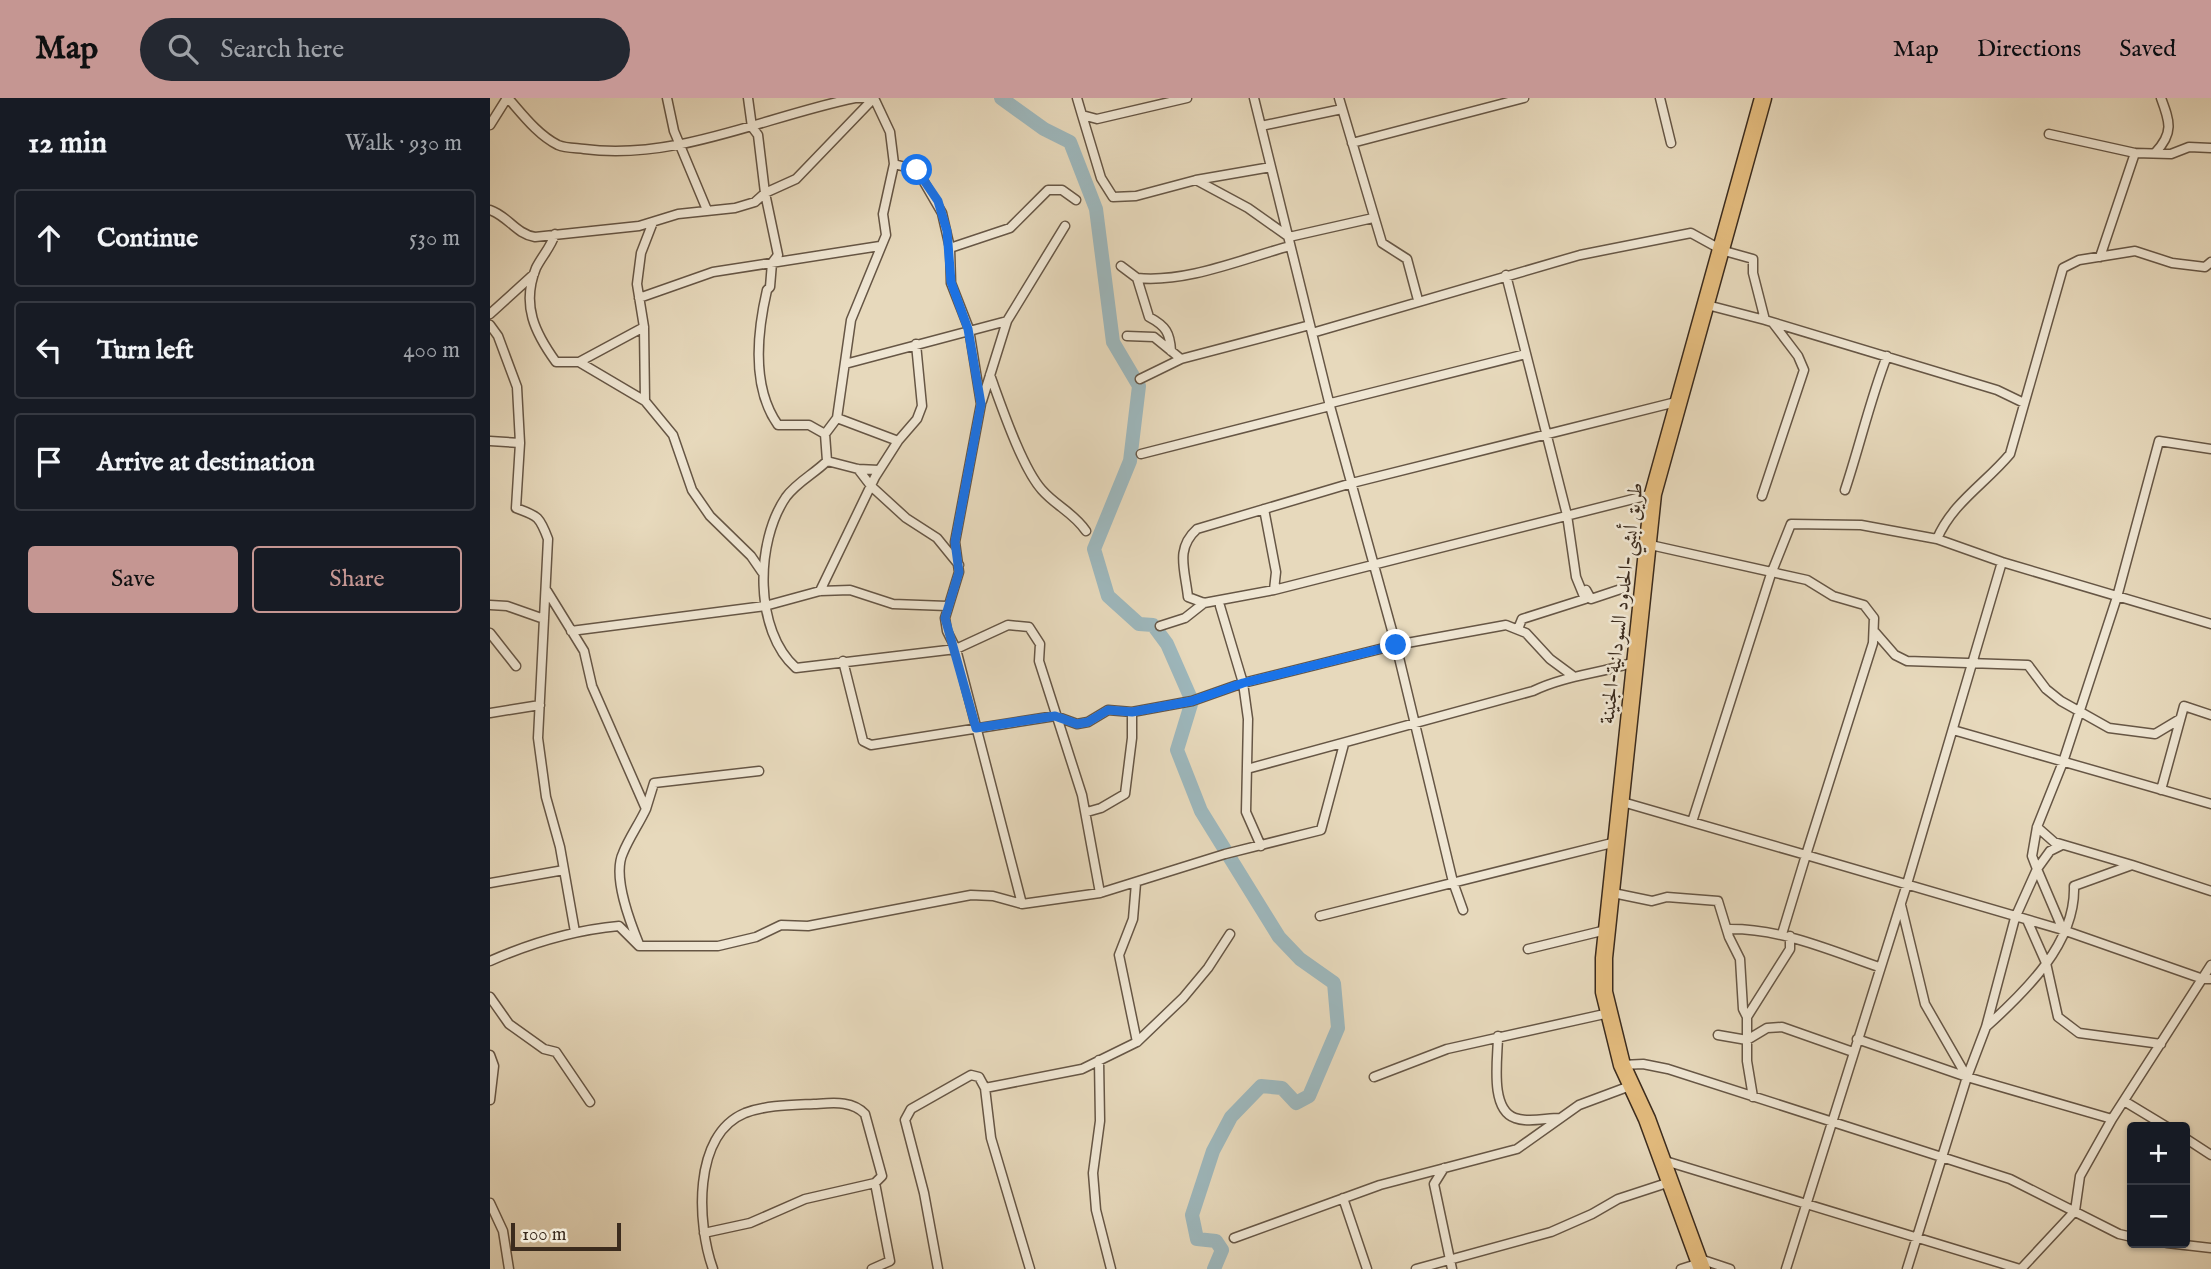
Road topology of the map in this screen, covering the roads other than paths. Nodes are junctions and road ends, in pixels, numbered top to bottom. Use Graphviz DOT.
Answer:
graph roads {
  1 [pos="507,98"];
  2 [pos="667,98"];
  3 [pos="747,98"];
  4 [pos="857,98"];
  5 [pos="874,98"];
  6 [pos="1077,98"];
  7 [pos="1187,98"];
  8 [pos="1254,98"];
  9 [pos="1339,98"];
  10 [pos="1524,98"];
  11 [pos="1660,98"];
  12 [pos="1763,98"];
  13 [pos="1772,98"];
  14 [pos="2161,98"];
  15 [pos="1342,108"];
  16 [pos="1082,115"];
  17 [pos="490,125"];
  18 [pos="1261,125"];
  19 [pos="752,127"];
  20 [pos="2049,134"];
  21 [pos="679,143"];
  22 [pos="1352,143"];
  23 [pos="1671,143"];
  24 [pos="2211,148"];
  25 [pos="2135,153"];
  26 [pos="2155,153"];
  27 [pos="894,164"];
  28 [pos="1271,167"];
  29 [pos="1196,180"];
  30 [pos="765,193"];
  31 [pos="1076,200"];
  32 [pos="490,210"];
  33 [pos="707,210"];
  34 [pos="1373,218"];
  35 [pos="653,222"];
  36 [pos="1065,226"];
  37 [pos="555,234"];
  38 [pos="1289,241"];
  39 [pos="880,246"];
  40 [pos="950,248"];
  41 [pos="1724,251"];
  42 [pos="2100,257"];
  43 [pos="772,263"];
  44 [pos="1121,266"];
  45 [pos="2209,266"];
  46 [pos="534,274"];
  47 [pos="1506,275"];
  48 [pos="1137,278"];
  49 [pos="639,298"];
  50 [pos="1418,300"];
  51 [pos="1711,306"];
  52 [pos="490,314"];
  53 [pos="1007,321"];
  54 [pos="1769,322"];
  55 [pos="490,325"];
  56 [pos="643,327"];
  57 [pos="968,329"];
  58 [pos="1311,329"];
  59 [pos="1127,336"];
  60 [pos="916,344"];
  61 [pos="1171,351"];
  62 [pos="1526,354"];
  63 [pos="1887,356"];
  64 [pos="1181,359"];
  65 [pos="579,362"];
  66 [pos="845,364"];
  67 [pos="990,375"];
  68 [pos="1140,379"];
  69 [pos="645,401"];
  70 [pos="1676,402"];
  71 [pos="2024,403"];
  72 [pos="981,404"];
  73 [pos="1330,405"];
  74 [pos="837,418"];
  75 [pos="825,434"];
  76 [pos="1546,434"];
  77 [pos="490,441"];
  78 [pos="898,441"];
  79 [pos="520,443"];
  80 [pos="2211,449"];
  81 [pos="1141,454"];
  82 [pos="827,461"];
  83 [pos="1664,461"];
  84 [pos="858,469"];
  85 [pos="880,470"];
  86 [pos="1352,483"];
  87 [pos="871,486"];
  88 [pos="1845,490"];
  89 [pos="1653,494"];
  90 [pos="1762,496"];
  91 [pos="1264,509"];
  92 [pos="1566,516"];
  93 [pos="1086,531"];
  94 [pos="1937,539"];
  95 [pos="1649,544"];
  96 [pos="1572,550"];
  97 [pos="2002,562"];
  98 [pos="1374,563"];
  99 [pos="959,566"];
  100 [pos="762,572"];
  101 [pos="1771,574"];
  102 [pos="1621,589"];
  103 [pos="1274,590"];
  104 [pos="547,591"];
  105 [pos="820,591"];
  106 [pos="2117,597"];
  107 [pos="1204,603"];
  108 [pos="490,605"];
  109 [pos="765,606"];
  110 [pos="947,606"];
  111 [pos="1220,606"];
  112 [pos="1643,606"];
  113 [pos="544,619"];
  114 [pos="2211,624"];
  115 [pos="1160,626"];
  116 [pos="1518,629"];
  117 [pos="572,631"];
  118 [pos="1875,632"];
  119 [pos="490,633"];
  120 [pos="1396,645"];
  121 [pos="956,649"];
  122 [pos="844,661"];
  123 [pos="1634,662"];
  124 [pos="1973,663"];
  125 [pos="516,666"];
  126 [pos="1573,676"];
  127 [pos="1243,683"];
  128 [pos="540,705"];
  129 [pos="2079,711"];
  130 [pos="1132,712"];
  131 [pos="490,713"];
  132 [pos="2211,715"];
  133 [pos="1055,716"];
  134 [pos="2180,719"];
  135 [pos="1414,725"];
  136 [pos="976,728"];
  137 [pos="1953,730"];
  138 [pos="1344,744"];
  139 [pos="2063,762"];
  140 [pos="1247,769"];
  141 [pos="759,771"];
  142 [pos="2161,790"];
  143 [pos="1626,803"];
  144 [pos="2211,804"];
  145 [pos="646,809"];
  146 [pos="1087,812"];
  147 [pos="1692,822"];
  148 [pos="2037,827"];
  149 [pos="1619,842"];
  150 [pos="2062,845"];
  151 [pos="1261,846"];
  152 [pos="1806,855"];
  153 [pos="2132,865"];
  154 [pos="2037,869"];
  155 [pos="564,870"];
  156 [pos="1452,882"];
  157 [pos="490,883"];
  158 [pos="1136,883"];
  159 [pos="1907,884"];
  160 [pos="2211,891"];
  161 [pos="1100,893"];
  162 [pos="1618,894"];
  163 [pos="1022,904"];
  164 [pos="1901,904"];
  165 [pos="1463,910"];
  166 [pos="1320,916"];
  167 [pos="2015,918"];
  168 [pos="2027,920"];
  169 [pos="1727,929"];
  170 [pos="1606,930"];
  171 [pos="2063,930"];
  172 [pos="575,932"];
  173 [pos="1230,934"];
  174 [pos="1786,935"];
  175 [pos="639,946"];
  176 [pos="1528,949"];
  177 [pos="490,961"];
  178 [pos="2046,963"];
  179 [pos="2211,965"];
  180 [pos="1879,967"];
  181 [pos="2207,979"];
  182 [pos="490,997"];
  183 [pos="1611,1011"];
  184 [pos="1747,1017"];
  185 [pos="1986,1027"];
  186 [pos="1718,1035"];
  187 [pos="1498,1036"];
  188 [pos="1857,1039"];
  189 [pos="1747,1040"];
  190 [pos="1137,1042"];
  191 [pos="2161,1044"];
  192 [pos="1853,1052"];
  193 [pos="490,1055"];
  194 [pos="1099,1060"];
  195 [pos="1627,1064"];
  196 [pos="1374,1077"];
  197 [pos="1967,1077"];
  198 [pos="1630,1086"];
  199 [pos="985,1088"];
  200 [pos="1753,1097"];
  201 [pos="490,1100"];
  202 [pos="2124,1101"];
  203 [pos="590,1102"];
  204 [pos="1562,1118"];
  205 [pos="1647,1119"];
  206 [pos="2112,1119"];
  207 [pos="1830,1122"];
  208 [pos="2159,1122"];
  209 [pos="2190,1141"];
  210 [pos="2211,1155"];
  211 [pos="1942,1158"];
  212 [pos="1662,1160"];
  213 [pos="1444,1168"];
  214 [pos="1670,1182"];
  215 [pos="875,1183"];
  216 [pos="1343,1198"];
  217 [pos="1806,1202"];
  218 [pos="490,1203"];
  219 [pos="2075,1211"];
  220 [pos="705,1233"];
  221 [pos="2127,1236"];
  222 [pos="1234,1238"];
  223 [pos="1916,1238"];
  224 [pos="2190,1246"];
  225 [pos="2211,1248"];
  226 [pos="1450,1259"];
  227 [pos="1700,1263"];
  228 [pos="509,1269"];
  229 [pos="713,1269"];
  230 [pos="872,1269"];
  231 [pos="938,1269"];
  232 [pos="1030,1269"];
  233 [pos="1111,1269"];
  234 [pos="1367,1269"];
  235 [pos="1416,1269"];
  236 [pos="1452,1269"];
  237 [pos="1681,1269"];
  238 [pos="1730,1269"];
  239 [pos="1786,1269"];
  240 [pos="1908,1269"];
  241 [pos="2021,1269"];
  1 -- 17 [label="street"];
  1 -- 21 [label="street"];
  2 -- 21 [label="street"];
  3 -- 19 [label="street"];
  4 -- 5 [label="street"];
  4 -- 19 [label="street"];
  5 -- 27 [label="street"];
  5 -- 30 [label="street"];
  6 -- 16 [label="street"];
  7 -- 16 [label="street"];
  8 -- 18 [label="street"];
  9 -- 15 [label="street"];
  10 -- 22 [label="street"];
  11 -- 23 [label="street"];
  12 -- 41 [label="highway, طريق أبشي-الحدود السودانية-الجنينة"];
  13 -- 41 [label="highway"];
  14 -- 26 [label="street"];
  15 -- 18 [label="street"];
  15 -- 22 [label="street"];
  16 -- 29 [label="street"];
  18 -- 28 [label="street"];
  19 -- 21 [label="street"];
  19 -- 30 [label="street"];
  20 -- 25 [label="street"];
  21 -- 33 [label="street"];
  22 -- 34 [label="street"];
  24 -- 26 [label="street"];
  25 -- 26 [label="street"];
  25 -- 42 [label="street"];
  27 -- 39 [label="street"];
  27 -- 40 [label="street"];
  28 -- 29 [label="street"];
  28 -- 38 [label="street"];
  29 -- 38 [label="street"];
  30 -- 33 [label="street"];
  30 -- 43 [label="street"];
  31 -- 40 [label="street"];
  32 -- 37 [label="street"];
  33 -- 35 [label="street"];
  34 -- 38 [label="street"];
  34 -- 50 [label="street"];
  35 -- 37 [label="street"];
  35 -- 49 [label="street"];
  36 -- 53 [label="street"];
  37 -- 46 [label="street"];
  38 -- 48 [label="street"];
  38 -- 58 [label="street"];
  39 -- 43 [label="street"];
  39 -- 66 [label="street"];
  40 -- 57 [label="street"];
  41 -- 47 [label="street"];
  41 -- 51 [label="highway"];
  41 -- 54 [label="street"];
  41 -- 70 [label="highway, طريق أبشي-الحدود السودانية-الجنينة"];
  42 -- 45 [label="street"];
  42 -- 71 [label="street"];
  43 -- 49 [label="street"];
  43 -- 75 [label="street"];
  44 -- 48 [label="street"];
  46 -- 52 [label="street"];
  46 -- 65 [label="street"];
  47 -- 50 [label="street"];
  47 -- 62 [label="street"];
  48 -- 61 [label="street"];
  49 -- 56 [label="street"];
  50 -- 58 [label="street"];
  51 -- 54 [label="street"];
  51 -- 83 [label="highway"];
  53 -- 57 [label="street"];
  53 -- 67 [label="street"];
  54 -- 63 [label="street"];
  54 -- 90 [label="street"];
  55 -- 79 [label="street"];
  56 -- 65 [label="street"];
  56 -- 69 [label="street"];
  57 -- 60 [label="street"];
  57 -- 72 [label="street"];
  58 -- 64 [label="street"];
  58 -- 73 [label="street"];
  59 -- 61 [label="street"];
  60 -- 66 [label="street"];
  60 -- 78 [label="street"];
  61 -- 64 [label="street"];
  62 -- 73 [label="street"];
  62 -- 76 [label="street"];
  63 -- 71 [label="street"];
  63 -- 88 [label="street"];
  64 -- 68 [label="street"];
  65 -- 69 [label="street"];
  66 -- 74 [label="street"];
  67 -- 72 [label="street"];
  67 -- 93 [label="street"];
  69 -- 100 [label="street"];
  70 -- 76 [label="street"];
  70 -- 83 [label="highway, طريق أبشي-الحدود السودانية-الجنينة"];
  71 -- 94 [label="street"];
  72 -- 99 [label="street"];
  73 -- 81 [label="street"];
  73 -- 86 [label="street"];
  74 -- 75 [label="street"];
  74 -- 78 [label="street"];
  75 -- 82 [label="street"];
  76 -- 86 [label="street"];
  76 -- 92 [label="street"];
  77 -- 79 [label="street"];
  78 -- 85 [label="street"];
  79 -- 104 [label="street"];
  80 -- 106 [label="street"];
  82 -- 84 [label="street"];
  82 -- 100 [label="street"];
  83 -- 89 [label="highway, طريق أبشي-الحدود السودانية-الجنينة"];
  83 -- 95 [label="highway"];
  84 -- 85 [label="street"];
  84 -- 87 [label="street"];
  85 -- 87 [label="street"];
  86 -- 91 [label="street"];
  86 -- 98 [label="street"];
  87 -- 99 [label="street"];
  87 -- 105 [label="street"];
  89 -- 92 [label="street"];
  89 -- 95 [label="highway, طريق أبشي-الحدود السودانية-الجنينة"];
  91 -- 103 [label="street"];
  91 -- 107 [label="street"];
  92 -- 96 [label="street"];
  92 -- 98 [label="street"];
  94 -- 97 [label="street"];
  94 -- 101 [label="street"];
  95 -- 101 [label="street"];
  95 -- 112 [label="highway, طريق أبشي-الحدود السودانية-الجنينة"];
  96 -- 102 [label="street"];
  96 -- 116 [label="street"];
  97 -- 106 [label="street"];
  97 -- 124 [label="street"];
  98 -- 103 [label="street"];
  98 -- 120 [label="street"];
  99 -- 110 [label="street"];
  100 -- 109 [label="street"];
  101 -- 118 [label="street"];
  101 -- 147 [label="street"];
  103 -- 107 [label="street"];
  104 -- 113 [label="street"];
  104 -- 117 [label="street"];
  105 -- 109 [label="street"];
  105 -- 110 [label="street"];
  106 -- 114 [label="street"];
  106 -- 129 [label="street"];
  107 -- 115 [label="street"];
  108 -- 113 [label="street"];
  109 -- 117 [label="street"];
  109 -- 122 [label="street"];
  110 -- 121 [label="street"];
  111 -- 127 [label="street"];
  112 -- 123 [label="highway, طريق أبشي-الحدود السودانية-الجنينة"];
  112 -- 143 [label="highway"];
  113 -- 128 [label="street"];
  116 -- 120 [label="street"];
  116 -- 126 [label="street"];
  117 -- 145 [label="street"];
  118 -- 124 [label="street"];
  118 -- 152 [label="street"];
  119 -- 125 [label="street"];
  120 -- 127 [label="street"];
  120 -- 135 [label="street"];
  121 -- 122 [label="street"];
  121 -- 133 [label="street"];
  121 -- 136 [label="street"];
  122 -- 136 [label="street"];
  123 -- 126 [label="street"];
  123 -- 149 [label="highway, طريق أبشي-الحدود السودانية-الجنينة"];
  124 -- 129 [label="street"];
  124 -- 137 [label="street"];
  126 -- 135 [label="street"];
  127 -- 130 [label="street"];
  127 -- 140 [label="street"];
  128 -- 131 [label="street"];
  128 -- 155 [label="street"];
  129 -- 134 [label="street"];
  129 -- 139 [label="street"];
  130 -- 133 [label="street"];
  130 -- 146 [label="street"];
  132 -- 134 [label="street"];
  133 -- 136 [label="street"];
  133 -- 146 [label="street"];
  134 -- 142 [label="street"];
  135 -- 138 [label="street"];
  135 -- 156 [label="street"];
  136 -- 163 [label="street"];
  137 -- 139 [label="street"];
  137 -- 159 [label="street"];
  138 -- 140 [label="street"];
  138 -- 151 [label="street"];
  139 -- 142 [label="street"];
  139 -- 148 [label="street"];
  140 -- 151 [label="street"];
  141 -- 145 [label="street"];
  142 -- 144 [label="street"];
  143 -- 147 [label="street"];
  143 -- 149 [label="highway"];
  145 -- 175 [label="street"];
  146 -- 161 [label="street"];
  147 -- 152 [label="street"];
  148 -- 150 [label="street"];
  148 -- 154 [label="street"];
  149 -- 156 [label="street"];
  149 -- 162 [label="highway"];
  149 -- 170 [label="highway, طريق أبشي-الحدود السودانية-الجنينة"];
  150 -- 153 [label="street"];
  150 -- 154 [label="street"];
  151 -- 158 [label="street"];
  152 -- 159 [label="street"];
  152 -- 174 [label="street"];
  153 -- 160 [label="street"];
  153 -- 171 [label="street"];
  154 -- 167 [label="street"];
  154 -- 171 [label="street"];
  155 -- 157 [label="street"];
  155 -- 172 [label="street"];
  156 -- 165 [label="street"];
  156 -- 166 [label="street"];
  158 -- 161 [label="street"];
  158 -- 190 [label="street"];
  159 -- 164 [label="street"];
  159 -- 167 [label="street"];
  161 -- 163 [label="street"];
  162 -- 169 [label="street"];
  162 -- 183 [label="highway"];
  163 -- 175 [label="street"];
  164 -- 180 [label="street"];
  164 -- 197 [label="street"];
  167 -- 168 [label="street"];
  167 -- 185 [label="street"];
  168 -- 171 [label="street"];
  168 -- 178 [label="street"];
  169 -- 174 [label="street"];
  169 -- 184 [label="street"];
  170 -- 176 [label="street"];
  170 -- 183 [label="highway, طريق أبشي-الحدود السودانية-الجنينة"];
  171 -- 178 [label="street"];
  171 -- 181 [label="street"];
  172 -- 175 [label="street"];
  172 -- 177 [label="street"];
  173 -- 190 [label="street"];
  174 -- 180 [label="street"];
  174 -- 184 [label="street"];
  178 -- 185 [label="street"];
  178 -- 191 [label="street"];
  179 -- 181 [label="street"];
  180 -- 188 [label="street"];
  181 -- 191 [label="street"];
  182 -- 203 [label="street"];
  183 -- 187 [label="street"];
  183 -- 195 [label="highway, طريق أبشي-الحدود السودانية-الجنينة"];
  184 -- 189 [label="street"];
  185 -- 197 [label="street"];
  186 -- 189 [label="street"];
  187 -- 196 [label="street"];
  187 -- 204 [label="street"];
  188 -- 192 [label="street"];
  188 -- 197 [label="street"];
  189 -- 192 [label="street"];
  189 -- 200 [label="street"];
  190 -- 194 [label="street"];
  191 -- 202 [label="street"];
  192 -- 207 [label="street"];
  193 -- 201 [label="street"];
  194 -- 199 [label="street"];
  194 -- 233 [label="street"];
  195 -- 198 [label="highway, طريق أبشي-الحدود السودانية-الجنينة"];
  195 -- 200 [label="street"];
  195 -- 205 [label="highway"];
  197 -- 206 [label="street"];
  197 -- 211 [label="street"];
  198 -- 204 [label="street"];
  198 -- 205 [label="highway, طريق أبشي-الحدود السودانية-الجنينة"];
  199 -- 231 [label="street"];
  199 -- 232 [label="street"];
  200 -- 207 [label="street"];
  202 -- 206 [label="street"];
  202 -- 208 [label="street"];
  204 -- 213 [label="street"];
  205 -- 212 [label="highway"];
  206 -- 219 [label="street"];
  207 -- 211 [label="street"];
  207 -- 217 [label="street"];
  209 -- 210 [label="street"];
  211 -- 219 [label="street"];
  211 -- 223 [label="street"];
  212 -- 214 [label="highway"];
  212 -- 217 [label="street"];
  213 -- 216 [label="street"];
  213 -- 226 [label="street"];
  214 -- 226 [label="street"];
  214 -- 227 [label="highway"];
  215 -- 220 [label="street"];
  215 -- 220 [label="street"];
  215 -- 230 [label="street"];
  216 -- 222 [label="street"];
  216 -- 234 [label="street"];
  217 -- 223 [label="street"];
  217 -- 239 [label="street"];
  218 -- 228 [label="street"];
  219 -- 221 [label="street"];
  219 -- 241 [label="street"];
  220 -- 229 [label="street"];
  223 -- 240 [label="street"];
  223 -- 241 [label="street"];
  224 -- 225 [label="street"];
  226 -- 235 [label="street"];
  226 -- 236 [label="street"];
  227 -- 237 [label="street"];
  227 -- 238 [label="street"];
}
